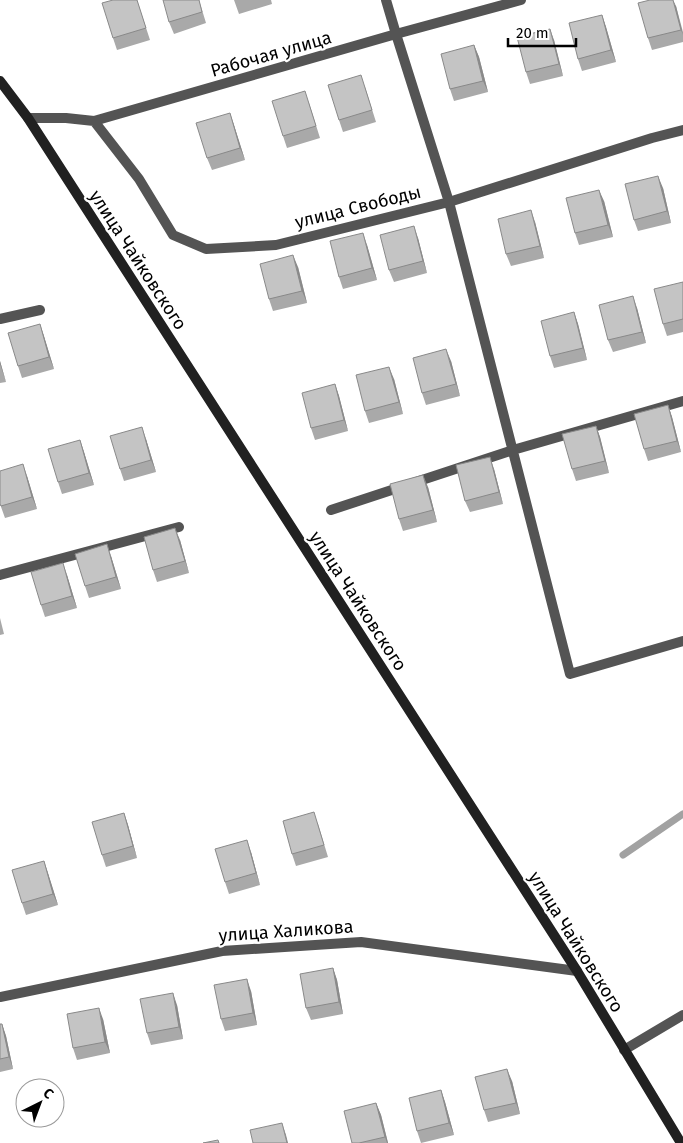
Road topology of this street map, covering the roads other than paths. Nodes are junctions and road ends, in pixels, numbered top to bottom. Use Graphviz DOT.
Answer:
graph roads {
  1 [pos="386,0"];
  2 [pos="521,0"];
  3 [pos="396,34"];
  4 [pos="0,81"];
  5 [pos="28,118"];
  6 [pos="94,121"];
  7 [pos="683,130"];
  8 [pos="449,202"];
  9 [pos="40,310"];
  10 [pos="0,319"];
  11 [pos="683,401"];
  12 [pos="513,450"];
  13 [pos="331,510"];
  14 [pos="179,527"];
  15 [pos="0,575"];
  16 [pos="683,641"];
  17 [pos="577,971"];
  18 [pos="0,997"];
  19 [pos="683,1014"];
  20 [pos="624,1050"];
  21 [pos="681,1143"];
  1 -- 3 [label="street"];
  2 -- 3 [label="street, Рабочая улица"];
  3 -- 6 [label="street, Рабочая улица"];
  3 -- 8 [label="street"];
  4 -- 5 [label="main road, улица Чайковского"];
  5 -- 6 [label="street, Рабочая улица"];
  5 -- 17 [label="main road, улица Чайковского"];
  6 -- 8 [label="street, улица Свободы"];
  7 -- 8 [label="street, улица Свободы"];
  8 -- 12 [label="street"];
  9 -- 10 [label="street"];
  11 -- 12 [label="street"];
  12 -- 13 [label="street"];
  12 -- 16 [label="street"];
  14 -- 15 [label="street"];
  17 -- 18 [label="street, улица Халикова"];
  17 -- 20 [label="main road, улица Чайковского"];
  19 -- 20 [label="street"];
  20 -- 21 [label="main road, улица Чайковского"];
}
